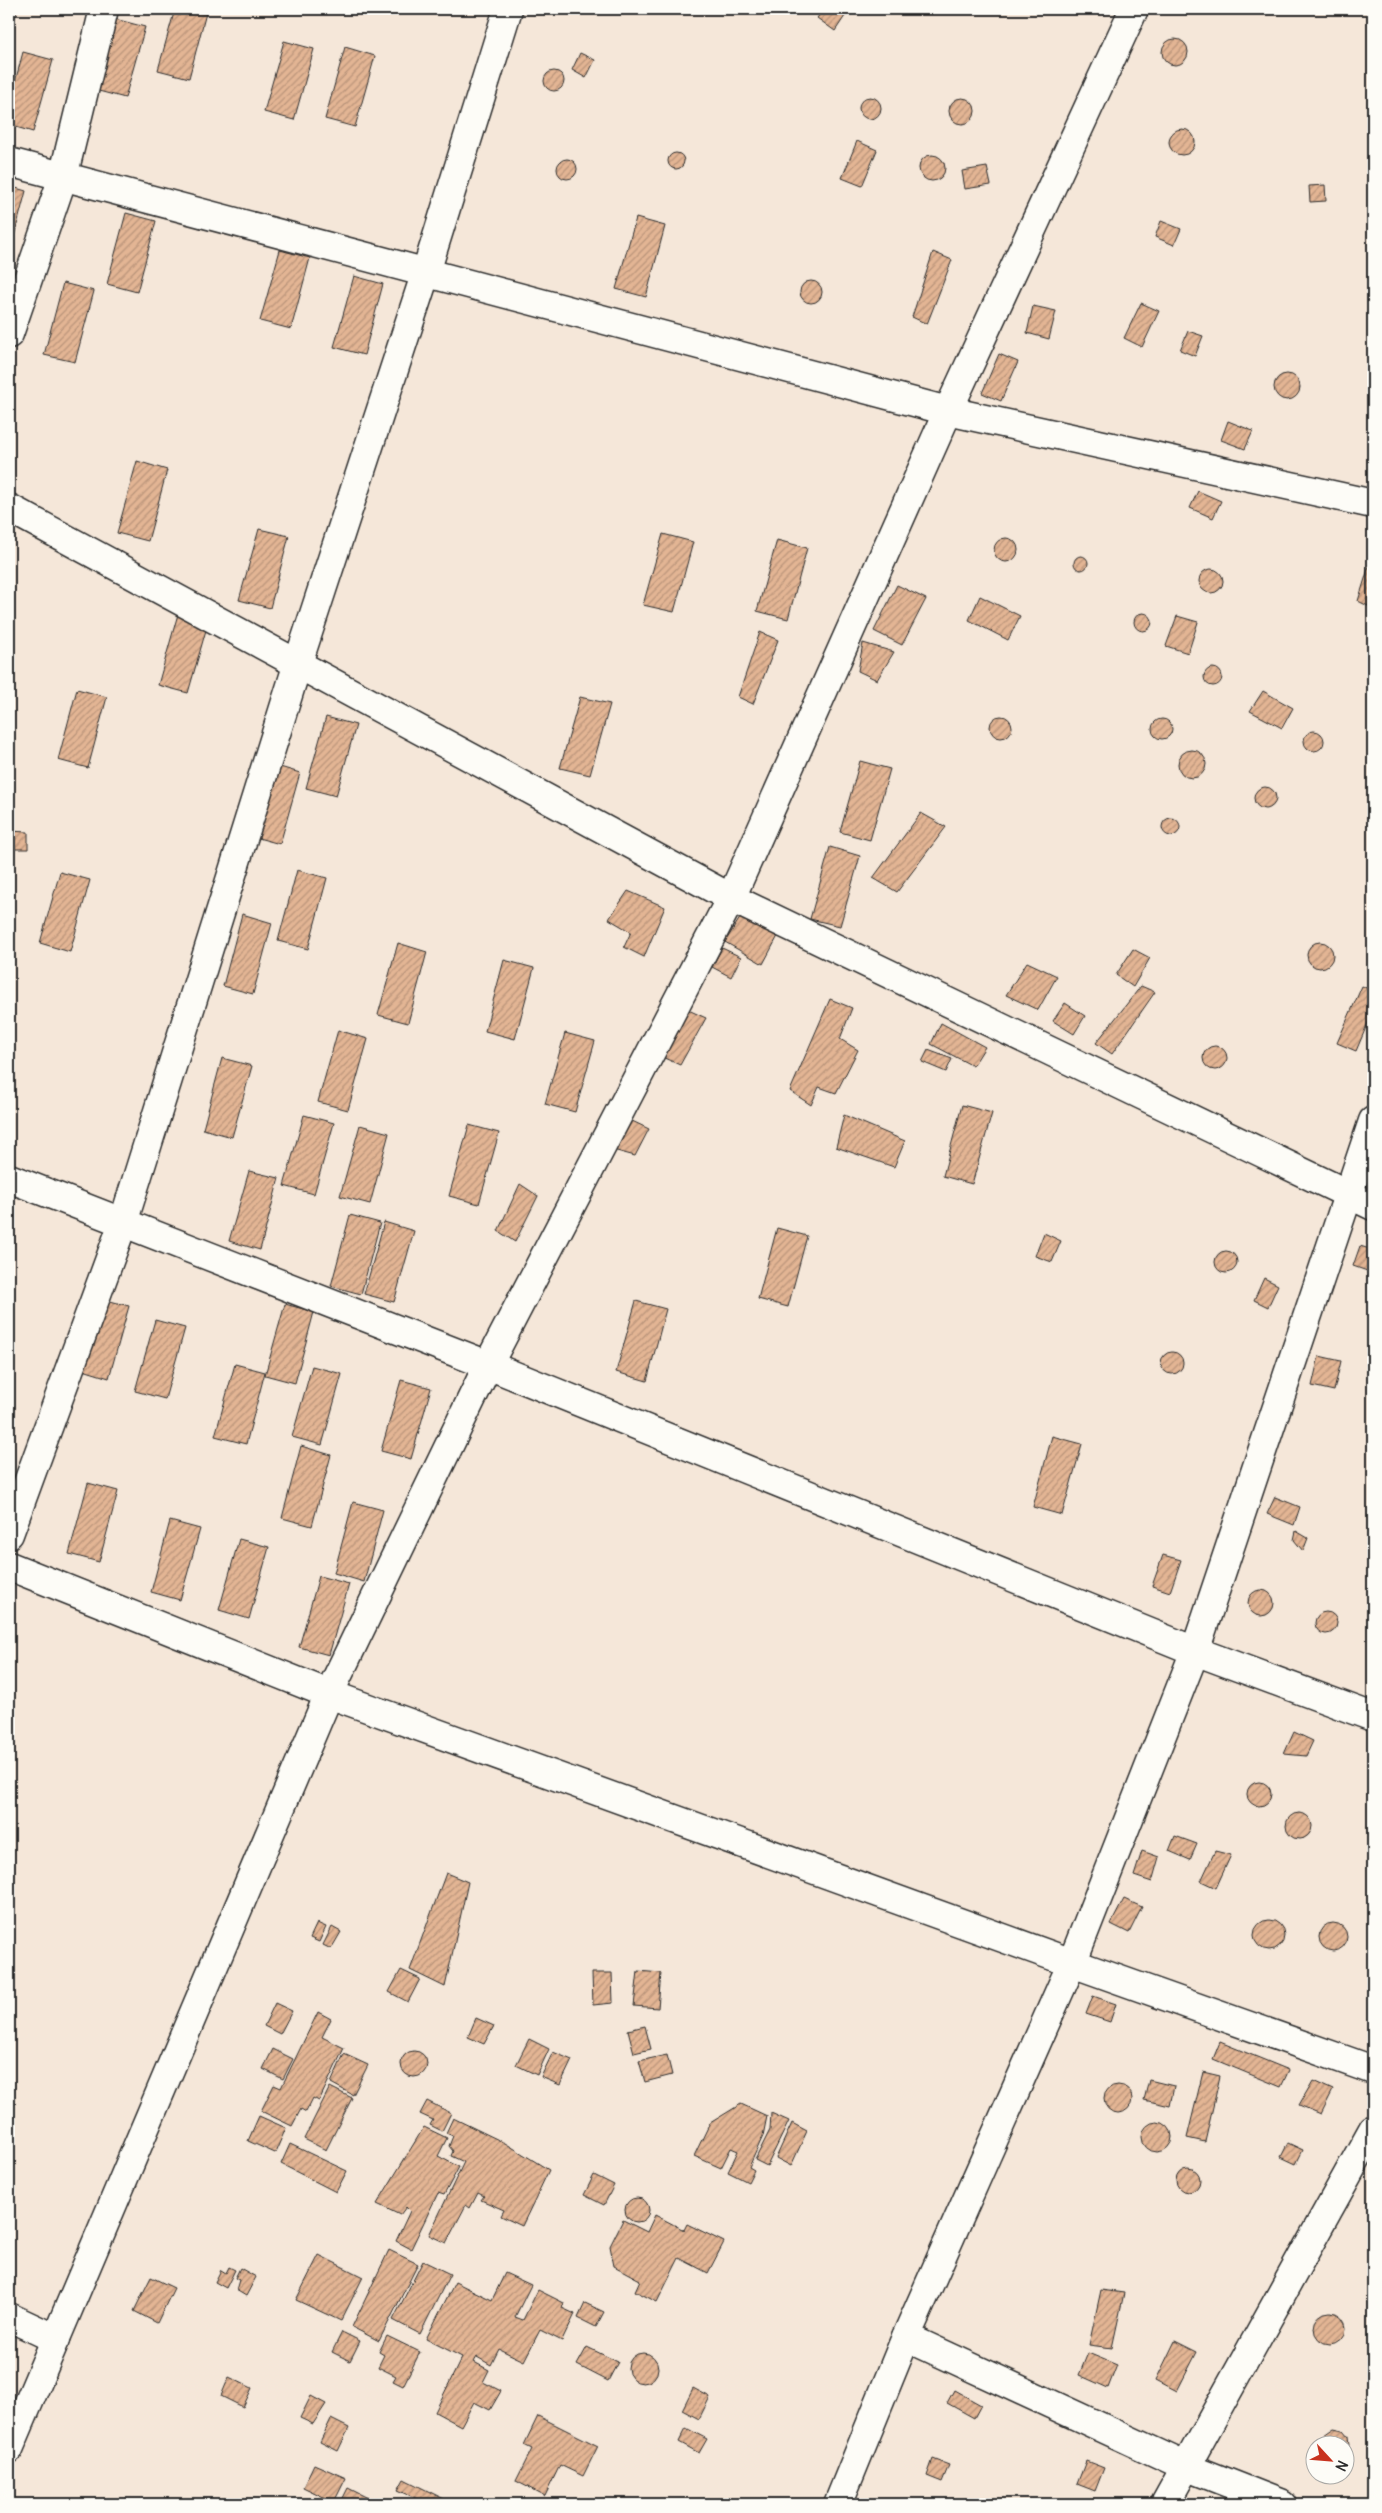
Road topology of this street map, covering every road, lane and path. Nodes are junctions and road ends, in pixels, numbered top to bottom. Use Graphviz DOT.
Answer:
graph roads {
  1 [pos="104,9"];
  2 [pos="508,9"];
  3 [pos="1134,9"];
  4 [pos="9,162"];
  5 [pos="62,177"];
  6 [pos="426,272"];
  7 [pos="9,334"];
  8 [pos="948,411"];
  9 [pos="1373,504"];
  10 [pos="9,508"];
  11 [pos="298,663"];
  12 [pos="731,898"];
  13 [pos="1373,1121"];
  14 [pos="9,1178"];
  15 [pos="1348,1196"];
  16 [pos="1373,1206"];
  17 [pos="123,1223"];
  18 [pos="488,1365"];
  19 [pos="9,1534"];
  20 [pos="9,1566"];
  21 [pos="1195,1651"];
  22 [pos="329,1694"];
  23 [pos="1373,1717"];
  24 [pos="1072,1963"];
  25 [pos="1373,2070"];
  26 [pos="1373,2129"];
  27 [pos="9,2317"];
  28 [pos="906,2337"];
  29 [pos="56,2339"];
  30 [pos="9,2449"];
  31 [pos="1185,2466"];
  32 [pos="838,2504"];
  33 [pos="1165,2504"];
  34 [pos="1282,2504"];
  1 -- 5 [label="street"];
  2 -- 6 [label="street"];
  3 -- 8 [label="street"];
  4 -- 5 [label="street"];
  5 -- 6 [label="street"];
  5 -- 7 [label="street"];
  6 -- 8 [label="street"];
  6 -- 11 [label="street"];
  8 -- 9 [label="street"];
  8 -- 12 [label="street"];
  10 -- 11 [label="street"];
  11 -- 12 [label="street"];
  11 -- 17 [label="street"];
  12 -- 15 [label="street"];
  12 -- 18 [label="street"];
  13 -- 15 [label="street"];
  14 -- 17 [label="street"];
  15 -- 16 [label="street"];
  15 -- 21 [label="street"];
  17 -- 18 [label="street"];
  17 -- 19 [label="street"];
  18 -- 21 [label="street"];
  18 -- 22 [label="street"];
  20 -- 22 [label="street"];
  21 -- 23 [label="street"];
  21 -- 24 [label="street"];
  22 -- 24 [label="street"];
  22 -- 29 [label="street"];
  24 -- 25 [label="street"];
  24 -- 28 [label="street"];
  26 -- 31 [label="street"];
  27 -- 29 [label="street"];
  28 -- 31 [label="street"];
  28 -- 32 [label="street"];
  29 -- 30 [label="street"];
  31 -- 33 [label="street"];
  31 -- 34 [label="street"];
}
